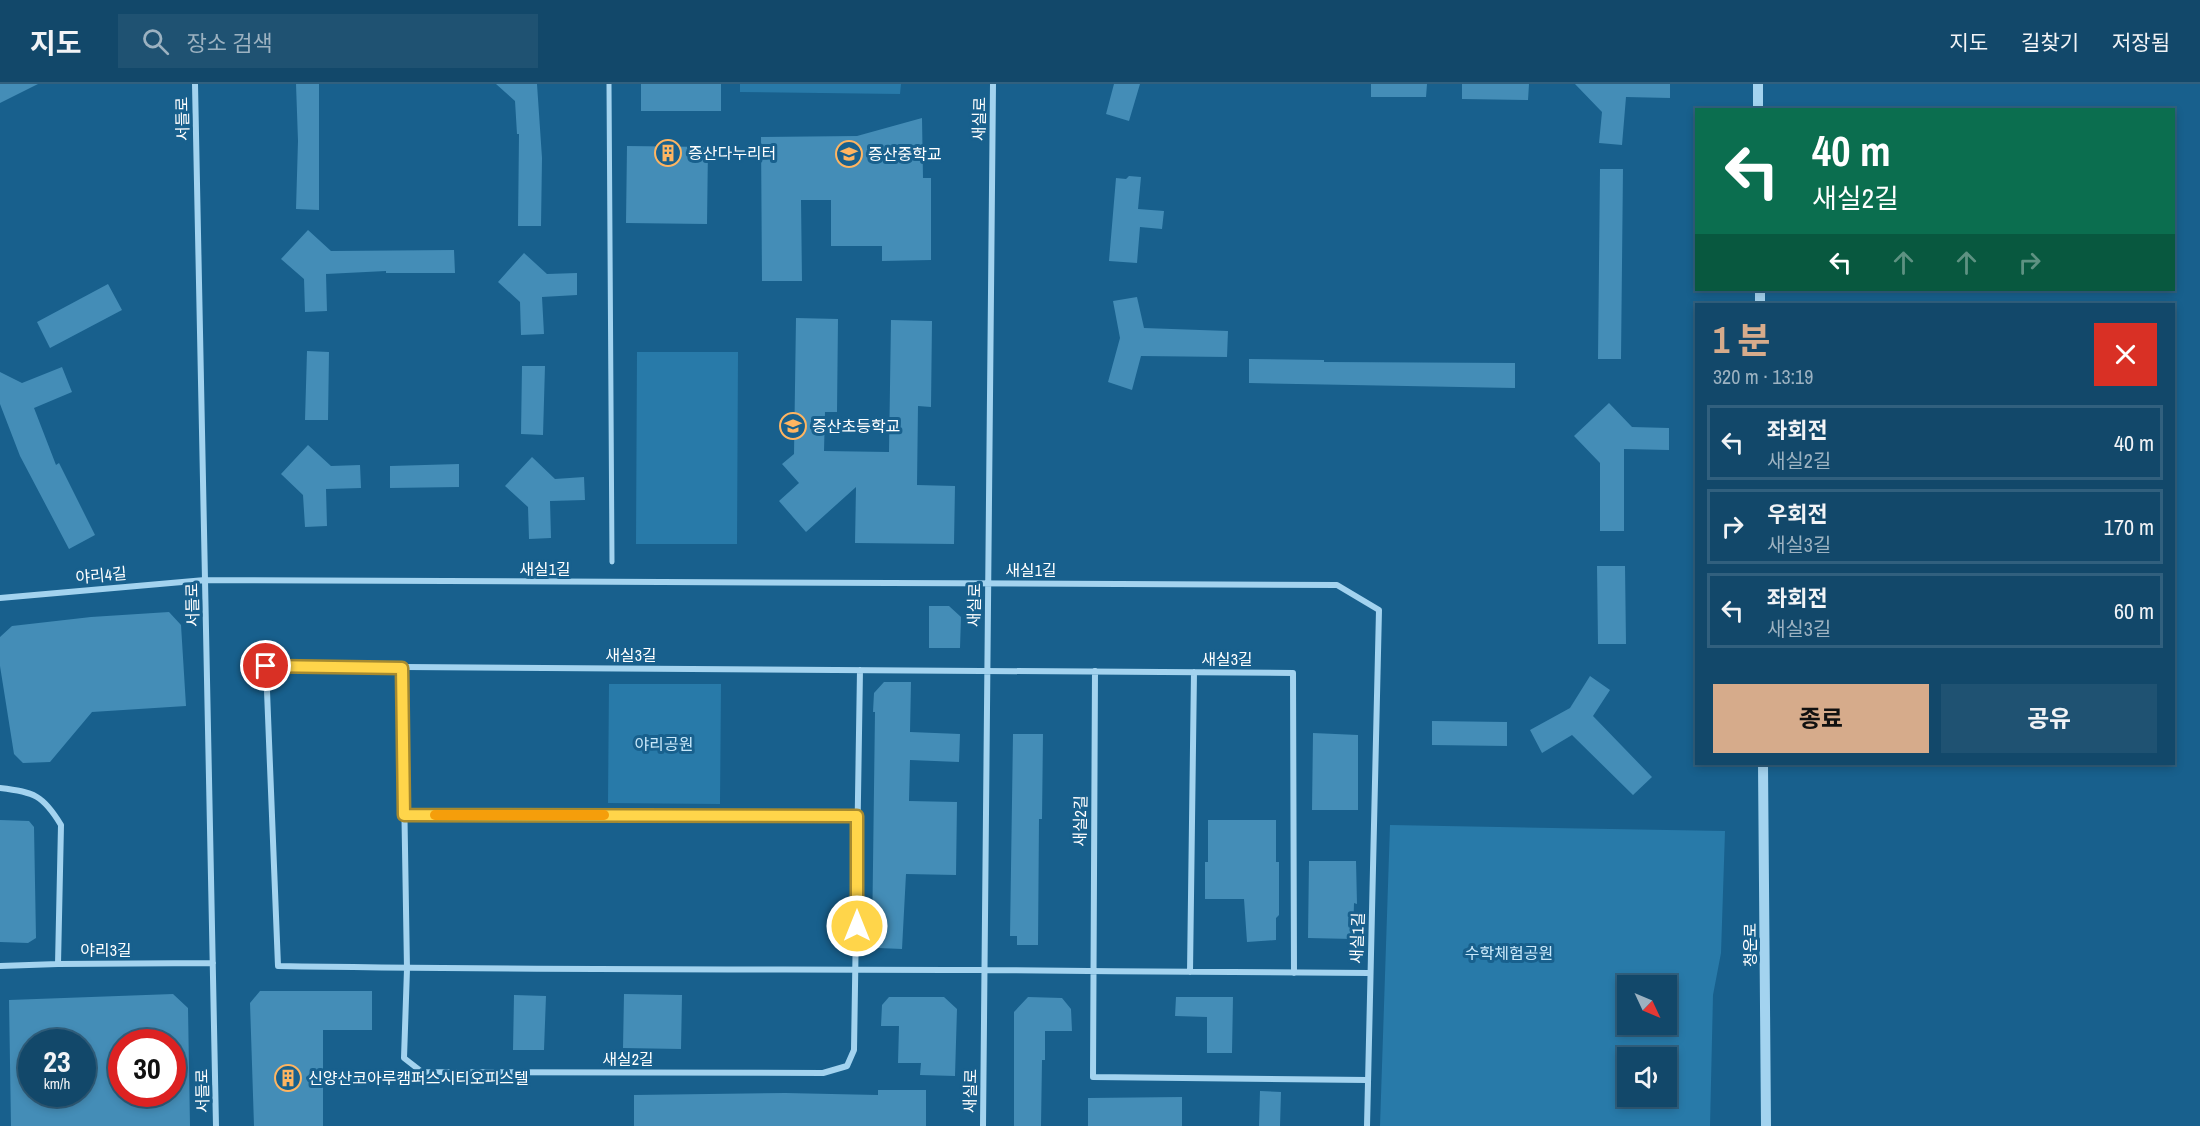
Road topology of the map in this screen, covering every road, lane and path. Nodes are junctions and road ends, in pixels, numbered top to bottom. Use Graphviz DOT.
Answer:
graph roads {
  1 [pos="195,84"];
  2 [pos="609,84"];
  3 [pos="993,84"];
  4 [pos="1758,84"];
  5 [pos="1758,108"];
  6 [pos="612,562"];
  7 [pos="205,580"];
  8 [pos="988,584"];
  9 [pos="0,597"];
  10 [pos="402,668"];
  11 [pos="860,670"];
  12 [pos="987,670"];
  13 [pos="1095,671"];
  14 [pos="1194,672"];
  15 [pos="1763,765"];
  16 [pos="0,788"];
  17 [pos="404,815"];
  18 [pos="857,816"];
  19 [pos="213,963"];
  20 [pos="58,964"];
  21 [pos="0,966"];
  22 [pos="407,969"];
  23 [pos="857,970"];
  24 [pos="985,970"];
  25 [pos="1092,972"];
  26 [pos="1190,972"];
  27 [pos="1294,973"];
  28 [pos="1369,973"];
  29 [pos="1367,1080"];
  30 [pos="216,1126"];
  31 [pos="983,1126"];
  32 [pos="1367,1126"];
  33 [pos="1766,1126"];
  1 -- 7 [label="street, 서들로"];
  2 -- 6 [label="street"];
  3 -- 8 [label="street, 새실로"];
  4 -- 5 [label="street"];
  7 -- 8 [label="street, 새실1길"];
  7 -- 9 [label="street, 야리4길"];
  7 -- 19 [label="street, 서들로"];
  8 -- 12 [label="street, 새실로"];
  8 -- 28 [label="street, 새실1길"];
  10 -- 11 [label="street, 새실3길"];
  10 -- 17 [label="street"];
  10 -- 22 [label="street, 새실3길"];
  11 -- 12 [label="street, 새실3길"];
  11 -- 18 [label="street"];
  12 -- 13 [label="street, 새실3길"];
  12 -- 24 [label="street, 새실로"];
  13 -- 14 [label="street, 새실3길"];
  13 -- 25 [label="street, 새실2길"];
  14 -- 26 [label="street"];
  14 -- 27 [label="street, 새실3길"];
  15 -- 33 [label="street, 청운로"];
  16 -- 20 [label="street"];
  17 -- 18 [label="street"];
  17 -- 22 [label="street"];
  18 -- 23 [label="street, 새실2길"];
  19 -- 20 [label="street, 야리3길"];
  19 -- 30 [label="street, 서들로"];
  20 -- 21 [label="street, 야리3길"];
  22 -- 23 [label="street"];
  22 -- 23 [label="street, 새실2길"];
  23 -- 24 [label="street"];
  24 -- 25 [label="street"];
  24 -- 31 [label="street, 새실로"];
  25 -- 26 [label="street"];
  25 -- 29 [label="street"];
  26 -- 27 [label="street"];
  27 -- 28 [label="street"];
  28 -- 29 [label="street, 새실1길"];
  29 -- 32 [label="street, 새실1길"];
}
